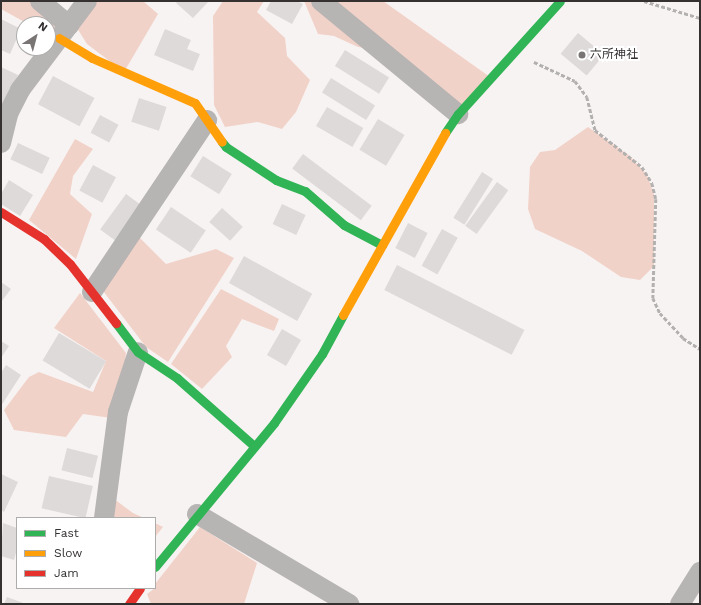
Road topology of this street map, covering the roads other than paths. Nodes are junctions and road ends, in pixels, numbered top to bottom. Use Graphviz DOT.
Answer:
graph roads {
  1 [pos="40,1"];
  2 [pos="87,1"];
  3 [pos="321,1"];
  4 [pos="560,1"];
  5 [pos="64,32"];
  6 [pos="458,114"];
  7 [pos="207,120"];
  8 [pos="1,143"];
  9 [pos="1,212"];
  10 [pos="382,245"];
  11 [pos="92,292"];
  12 [pos="138,352"];
  13 [pos="254,446"];
  14 [pos="197,514"];
  15 [pos="104,517"];
  16 [pos="156,566"];
  17 [pos="700,572"];
  18 [pos="349,604"];
  19 [pos="680,604"];
  1 -- 5 [label="street"];
  2 -- 5 [label="street"];
  3 -- 6 [label="street"];
  4 -- 6 [label="street"];
  5 -- 7 [label="street"];
  5 -- 8 [label="street"];
  6 -- 10 [label="street"];
  7 -- 10 [label="street"];
  7 -- 11 [label="street"];
  9 -- 11 [label="street"];
  10 -- 13 [label="street"];
  11 -- 12 [label="street"];
  12 -- 13 [label="street"];
  12 -- 15 [label="street"];
  13 -- 14 [label="street"];
  14 -- 16 [label="street"];
  14 -- 18 [label="street"];
  17 -- 19 [label="street"];
}
